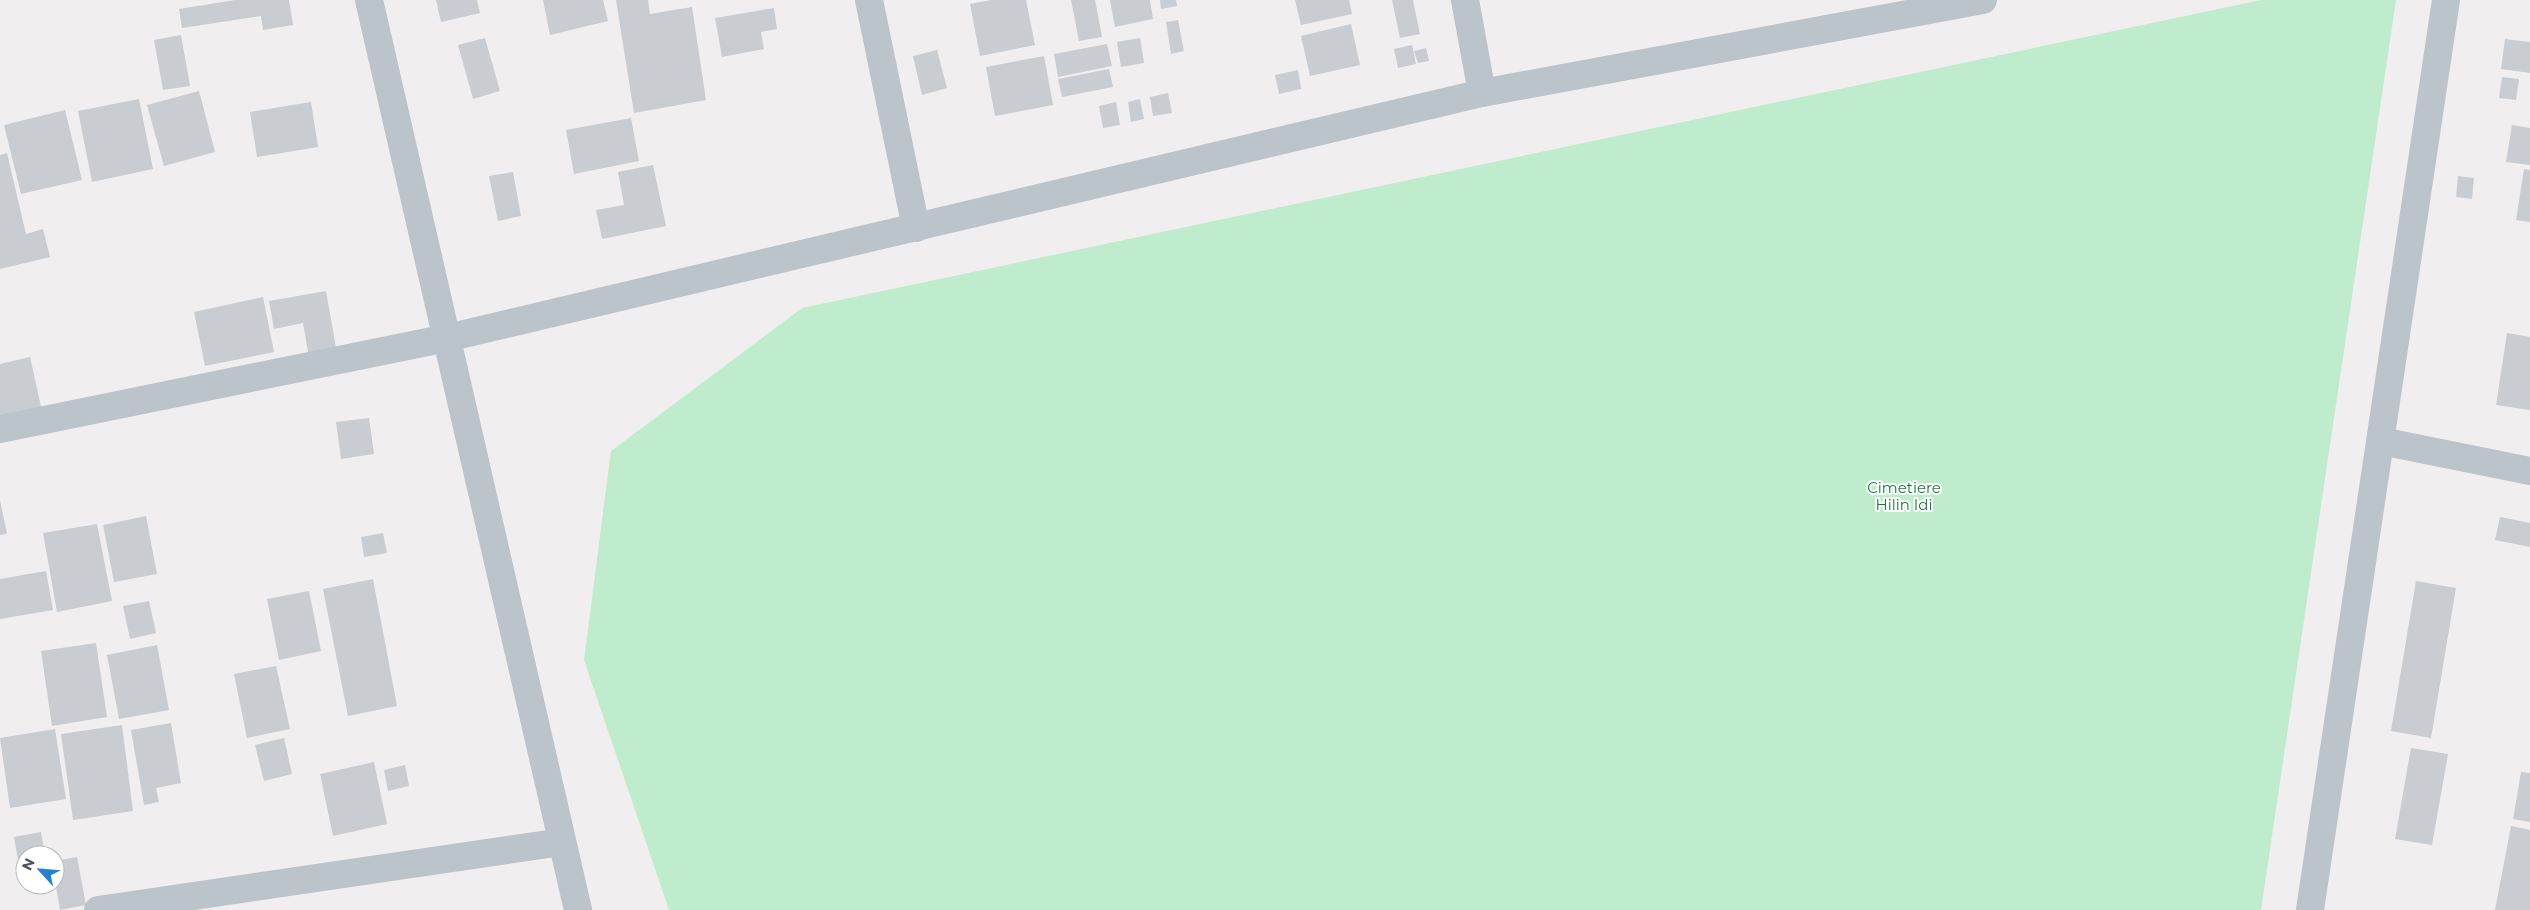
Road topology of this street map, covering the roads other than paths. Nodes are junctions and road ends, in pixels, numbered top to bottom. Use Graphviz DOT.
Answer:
graph roads {
  1 [pos="369,0"];
  2 [pos="869,0"];
  3 [pos="1465,0"];
  4 [pos="1983,0"];
  5 [pos="2446,0"];
  6 [pos="1482,93"];
  7 [pos="916,228"];
  8 [pos="447,338"];
  9 [pos="0,429"];
  10 [pos="2381,441"];
  11 [pos="2530,471"];
  12 [pos="562,842"];
  13 [pos="98,910"];
  14 [pos="578,910"];
  15 [pos="2310,910"];
  1 -- 8 [label="street"];
  2 -- 7 [label="street"];
  3 -- 6 [label="street"];
  4 -- 6 [label="street"];
  5 -- 10 [label="street"];
  6 -- 7 [label="street"];
  7 -- 8 [label="street"];
  8 -- 9 [label="street"];
  8 -- 12 [label="street"];
  10 -- 11 [label="street"];
  10 -- 15 [label="street"];
  12 -- 13 [label="street"];
  12 -- 14 [label="street"];
}
